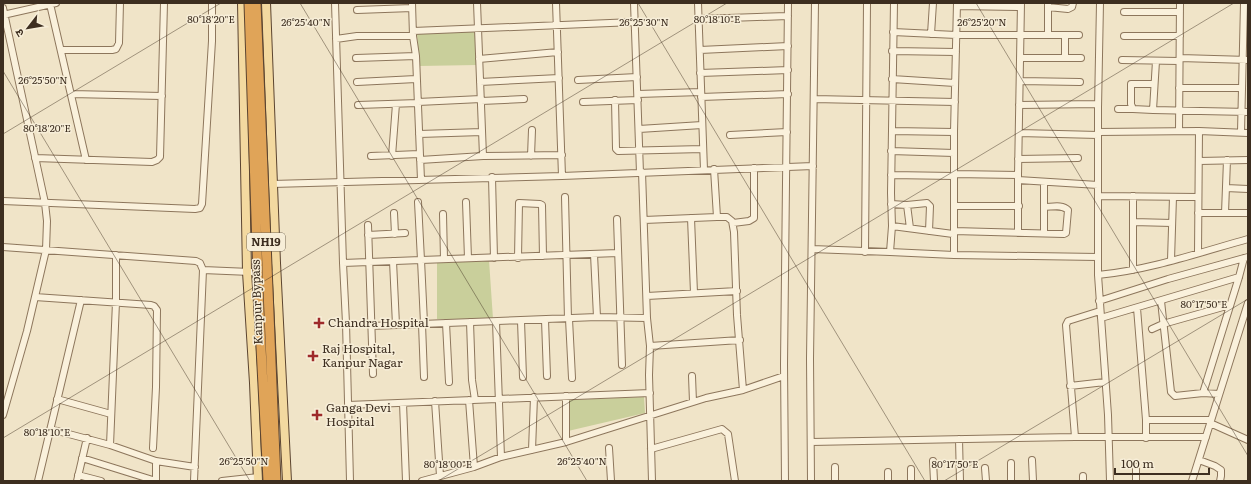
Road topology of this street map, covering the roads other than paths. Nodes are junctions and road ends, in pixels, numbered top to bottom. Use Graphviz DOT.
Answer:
graph roads {
  1 [pos="120,3"];
  2 [pos="164,3"];
  3 [pos="212,3"];
  4 [pos="242,3"];
  5 [pos="249,3"];
  6 [pos="256,3"];
  7 [pos="266,3"];
  8 [pos="335,3"];
  9 [pos="477,3"];
  10 [pos="556,3"];
  11 [pos="634,3"];
  12 [pos="698,3"];
  13 [pos="788,3"];
  14 [pos="815,3"];
  15 [pos="867,3"];
  16 [pos="894,3"];
  17 [pos="933,3"];
  18 [pos="1073,3"];
  19 [pos="1100,3"];
  20 [pos="1180,3"];
  21 [pos="1244,3"];
  22 [pos="53,4"];
  23 [pos="957,4"];
  24 [pos="1021,5"];
  25 [pos="1048,5"];
  26 [pos="412,6"];
  27 [pos="357,10"];
  28 [pos="1124,12"];
  29 [pos="1180,12"];
  30 [pos="3,13"];
  31 [pos="1246,13"];
  32 [pos="788,16"];
  33 [pos="699,20"];
  34 [pos="634,22"];
  35 [pos="557,25"];
  36 [pos="478,28"];
  37 [pos="893,32"];
  38 [pos="413,34"];
  39 [pos="931,34"];
  40 [pos="956,35"];
  41 [pos="1021,35"];
  42 [pos="1048,35"];
  43 [pos="1066,35"];
  44 [pos="1078,35"];
  45 [pos="1124,36"];
  46 [pos="1180,36"];
  47 [pos="336,38"];
  48 [pos="1245,38"];
  49 [pos="788,46"];
  50 [pos="60,50"];
  51 [pos="700,50"];
  52 [pos="892,51"];
  53 [pos="558,52"];
  54 [pos="956,52"];
  55 [pos="416,56"];
  56 [pos="356,58"];
  57 [pos="1020,58"];
  58 [pos="1065,58"];
  59 [pos="1081,58"];
  60 [pos="479,59"];
  61 [pos="1122,60"];
  62 [pos="1180,60"];
  63 [pos="1245,60"];
  64 [pos="1156,61"];
  65 [pos="788,70"];
  66 [pos="700,73"];
  67 [pos="637,77"];
  68 [pos="559,78"];
  69 [pos="416,79"];
  70 [pos="892,79"];
  71 [pos="578,80"];
  72 [pos="1020,81"];
  73 [pos="357,82"];
  74 [pos="480,82"];
  75 [pos="1080,82"];
  76 [pos="955,83"];
  77 [pos="1154,84"];
  78 [pos="1179,88"];
  79 [pos="1242,88"];
  80 [pos="71,94"];
  81 [pos="788,94"];
  82 [pos="701,95"];
  83 [pos="162,96"];
  84 [pos="638,97"];
  85 [pos="524,99"];
  86 [pos="814,99"];
  87 [pos="481,100"];
  88 [pos="615,100"];
  89 [pos="866,101"];
  90 [pos="583,102"];
  91 [pos="892,102"];
  92 [pos="955,102"];
  93 [pos="418,103"];
  94 [pos="396,104"];
  95 [pos="1098,104"];
  96 [pos="358,105"];
  97 [pos="1019,105"];
  98 [pos="1118,109"];
  99 [pos="1133,109"];
  100 [pos="1153,110"];
  101 [pos="1179,111"];
  102 [pos="1245,112"];
  103 [pos="702,125"];
  104 [pos="639,128"];
  105 [pos="532,130"];
  106 [pos="892,131"];
  107 [pos="1179,131"];
  108 [pos="1199,131"];
  109 [pos="482,132"];
  110 [pos="787,132"];
  111 [pos="954,132"];
  112 [pos="1019,133"];
  113 [pos="1098,133"];
  114 [pos="1245,133"];
  115 [pos="419,134"];
  116 [pos="730,135"];
  117 [pos="703,149"];
  118 [pos="640,150"];
  119 [pos="891,151"];
  120 [pos="954,152"];
  121 [pos="562,155"];
  122 [pos="371,156"];
  123 [pos="392,156"];
  124 [pos="483,156"];
  125 [pos="531,156"];
  126 [pos="419,157"];
  127 [pos="35,158"];
  128 [pos="1078,158"];
  129 [pos="1018,159"];
  130 [pos="86,160"];
  131 [pos="1227,160"];
  132 [pos="1248,160"];
  133 [pos="1199,161"];
  134 [pos="786,166"];
  135 [pos="813,166"];
  136 [pos="754,168"];
  137 [pos="714,169"];
  138 [pos="704,170"];
  139 [pos="641,172"];
  140 [pos="891,175"];
  141 [pos="954,175"];
  142 [pos="562,176"];
  143 [pos="492,178"];
  144 [pos="1018,178"];
  145 [pos="421,180"];
  146 [pos="340,182"];
  147 [pos="1044,182"];
  148 [pos="272,184"];
  149 [pos="1098,185"];
  150 [pos="1226,188"];
  151 [pos="1248,189"];
  152 [pos="1098,196"];
  153 [pos="1133,196"];
  154 [pos="566,197"];
  155 [pos="1173,197"];
  156 [pos="1198,197"];
  157 [pos="3,201"];
  158 [pos="418,202"];
  159 [pos="466,202"];
  160 [pos="45,203"];
  161 [pos="891,204"];
  162 [pos="907,205"];
  163 [pos="954,206"];
  164 [pos="1019,206"];
  165 [pos="1044,207"];
  166 [pos="394,212"];
  167 [pos="1198,213"];
  168 [pos="1225,213"];
  169 [pos="1248,213"];
  170 [pos="443,214"];
  171 [pos="717,217"];
  172 [pos="691,218"];
  173 [pos="617,219"];
  174 [pos="644,220"];
  175 [pos="1133,222"];
  176 [pos="733,223"];
  177 [pos="1172,223"];
  178 [pos="368,225"];
  179 [pos="892,226"];
  180 [pos="910,228"];
  181 [pos="929,231"];
  182 [pos="954,233"];
  183 [pos="1018,233"];
  184 [pos="1044,233"];
  185 [pos="395,234"];
  186 [pos="405,234"];
  187 [pos="368,235"];
  188 [pos="1248,239"];
  189 [pos="3,247"];
  190 [pos="812,248"];
  191 [pos="46,250"];
  192 [pos="865,252"];
  193 [pos="890,252"];
  194 [pos="618,253"];
  195 [pos="1198,253"];
  196 [pos="594,254"];
  197 [pos="116,255"];
  198 [pos="566,255"];
  199 [pos="954,255"];
  200 [pos="542,256"];
  201 [pos="1246,257"];
  202 [pos="468,258"];
  203 [pos="494,258"];
  204 [pos="518,258"];
  205 [pos="1098,258"];
  206 [pos="444,259"];
  207 [pos="421,260"];
  208 [pos="1172,260"];
  209 [pos="368,261"];
  210 [pos="394,261"];
  211 [pos="343,263"];
  212 [pos="203,270"];
  213 [pos="1133,270"];
  214 [pos="247,272"];
  215 [pos="276,274"];
  216 [pos="1098,275"];
  217 [pos="1240,277"];
  218 [pos="737,291"];
  219 [pos="694,294"];
  220 [pos="647,296"];
  221 [pos="35,297"];
  222 [pos="81,300"];
  223 [pos="1100,301"];
  224 [pos="1161,301"];
  225 [pos="116,302"];
  226 [pos="1248,303"];
  227 [pos="1230,305"];
  228 [pos="1137,308"];
  229 [pos="1100,311"];
  230 [pos="597,317"];
  231 [pos="620,317"];
  232 [pos="648,318"];
  233 [pos="1101,318"];
  234 [pos="569,319"];
  235 [pos="544,320"];
  236 [pos="521,321"];
  237 [pos="470,322"];
  238 [pos="496,322"];
  239 [pos="446,323"];
  240 [pos="423,324"];
  241 [pos="1163,324"];
  242 [pos="396,325"];
  243 [pos="371,326"];
  244 [pos="1152,330"];
  245 [pos="740,340"];
  246 [pos="650,346"];
  247 [pos="622,365"];
  248 [pos="373,374"];
  249 [pos="547,376"];
  250 [pos="692,376"];
  251 [pos="784,376"];
  252 [pos="424,377"];
  253 [pos="523,377"];
  254 [pos="572,378"];
  255 [pos="449,382"];
  256 [pos="1105,382"];
  257 [pos="1070,386"];
  258 [pos="743,390"];
  259 [pos="650,393"];
  260 [pos="1203,393"];
  261 [pos="1219,394"];
  262 [pos="566,396"];
  263 [pos="534,397"];
  264 [pos="57,399"];
  265 [pos="499,399"];
  266 [pos="472,400"];
  267 [pos="435,402"];
  268 [pos="693,402"];
  269 [pos="403,403"];
  270 [pos="348,405"];
  271 [pos="111,414"];
  272 [pos="3,415"];
  273 [pos="650,415"];
  274 [pos="1146,420"];
  275 [pos="1211,422"];
  276 [pos="50,429"];
  277 [pos="1075,437"];
  278 [pos="86,438"];
  279 [pos="1109,438"];
  280 [pos="1146,438"];
  281 [pos="1206,438"];
  282 [pos="959,439"];
  283 [pos="1248,440"];
  284 [pos="566,442"];
  285 [pos="811,442"];
  286 [pos="110,445"];
  287 [pos="153,448"];
  288 [pos="609,448"];
  289 [pos="652,449"];
  290 [pos="532,450"];
  291 [pos="501,457"];
  292 [pos="82,458"];
  293 [pos="1032,460"];
  294 [pos="1199,460"];
  295 [pos="156,461"];
  296 [pos="933,461"];
  297 [pos="1010,463"];
  298 [pos="195,467"];
  299 [pos="474,467"];
  300 [pos="835,467"];
  301 [pos="1136,467"];
  302 [pos="985,468"];
  303 [pos="911,469"];
  304 [pos="888,472"];
  305 [pos="440,476"];
  306 [pos="77,478"];
  307 [pos="258,479"];
  308 [pos="38,481"];
  309 [pos="100,481"];
  310 [pos="156,481"];
  311 [pos="194,481"];
  312 [pos="222,481"];
  313 [pos="268,481"];
  314 [pos="276,481"];
  315 [pos="287,481"];
  316 [pos="350,481"];
  317 [pos="406,481"];
  318 [pos="422,481"];
  319 [pos="611,481"];
  320 [pos="652,481"];
  321 [pos="735,481"];
  322 [pos="785,481"];
  323 [pos="811,481"];
  324 [pos="835,481"];
  325 [pos="888,481"];
  326 [pos="911,481"];
  327 [pos="934,481"];
  328 [pos="960,481"];
  329 [pos="986,481"];
  330 [pos="1011,481"];
  331 [pos="1033,481"];
  332 [pos="1110,481"];
  333 [pos="1136,481"];
  334 [pos="1192,481"];
  335 [pos="1220,481"];
  1 -- 50 [label="street"];
  2 -- 83 [label="street"];
  3 -- 160 [label="street"];
  4 -- 214 [label="main road"];
  5 -- 313 [label="highway, Kanpur Bypass / NH19, bridge"];
  6 -- 314 [label="highway, Kanpur Bypass / NH19, bridge"];
  7 -- 148 [label="main road"];
  8 -- 47 [label="street"];
  9 -- 36 [label="street"];
  10 -- 35 [label="street"];
  11 -- 34 [label="street"];
  12 -- 33 [label="street"];
  13 -- 32 [label="street"];
  14 -- 86 [label="street"];
  15 -- 89 [label="street"];
  16 -- 37 [label="street"];
  17 -- 39 [label="street"];
  18 -- 25 [label="street"];
  19 -- 95 [label="street"];
  20 -- 29 [label="street"];
  21 -- 31 [label="street"];
  22 -- 30 [label="street"];
  22 -- 50 [label="street"];
  23 -- 24 [label="street"];
  23 -- 40 [label="street"];
  24 -- 41 [label="street"];
  25 -- 42 [label="street"];
  26 -- 27 [label="street"];
  26 -- 38 [label="street"];
  28 -- 29 [label="street"];
  29 -- 46 [label="street"];
  30 -- 127 [label="street"];
  31 -- 48 [label="street"];
  32 -- 33 [label="street"];
  32 -- 49 [label="street"];
  33 -- 51 [label="street"];
  34 -- 35 [label="street"];
  34 -- 67 [label="street"];
  35 -- 36 [label="street"];
  35 -- 53 [label="street"];
  36 -- 38 [label="street"];
  36 -- 60 [label="street"];
  37 -- 39 [label="street"];
  37 -- 52 [label="street"];
  38 -- 47 [label="street"];
  38 -- 55 [label="street"];
  39 -- 40 [label="street"];
  40 -- 41 [label="street"];
  40 -- 54 [label="street"];
  41 -- 42 [label="street"];
  41 -- 57 [label="street"];
  42 -- 43 [label="street"];
  43 -- 44 [label="street"];
  43 -- 58 [label="street"];
  45 -- 46 [label="street"];
  46 -- 62 [label="street"];
  47 -- 146 [label="street"];
  48 -- 63 [label="street"];
  49 -- 51 [label="street"];
  49 -- 65 [label="street"];
  50 -- 80 [label="street"];
  51 -- 66 [label="street"];
  52 -- 54 [label="street"];
  52 -- 70 [label="street"];
  53 -- 60 [label="street"];
  53 -- 68 [label="street"];
  54 -- 76 [label="street"];
  55 -- 56 [label="street"];
  55 -- 69 [label="street"];
  57 -- 58 [label="street"];
  57 -- 72 [label="street"];
  58 -- 59 [label="street"];
  60 -- 74 [label="street"];
  61 -- 64 [label="street"];
  62 -- 63 [label="street"];
  62 -- 64 [label="street"];
  62 -- 78 [label="street"];
  63 -- 79 [label="street"];
  64 -- 77 [label="street"];
  65 -- 66 [label="street"];
  65 -- 81 [label="street"];
  66 -- 82 [label="street"];
  67 -- 71 [label="street"];
  67 -- 84 [label="street"];
  68 -- 74 [label="street"];
  68 -- 121 [label="street"];
  69 -- 73 [label="street"];
  69 -- 93 [label="street"];
  70 -- 76 [label="street"];
  70 -- 91 [label="street"];
  72 -- 75 [label="street"];
  72 -- 97 [label="street"];
  74 -- 87 [label="street"];
  76 -- 92 [label="street"];
  77 -- 99 [label="street"];
  77 -- 100 [label="street"];
  78 -- 79 [label="street"];
  78 -- 101 [label="street"];
  79 -- 102 [label="street"];
  80 -- 83 [label="street"];
  80 -- 130 [label="street"];
  81 -- 82 [label="street"];
  81 -- 110 [label="street"];
  82 -- 84 [label="street"];
  82 -- 103 [label="street"];
  83 -- 130 [label="street"];
  84 -- 88 [label="street"];
  84 -- 104 [label="street"];
  85 -- 87 [label="street"];
  86 -- 89 [label="street"];
  86 -- 135 [label="street"];
  87 -- 93 [label="street"];
  87 -- 109 [label="street"];
  88 -- 90 [label="street"];
  88 -- 118 [label="street"];
  89 -- 91 [label="street"];
  89 -- 192 [label="street"];
  91 -- 92 [label="street"];
  91 -- 106 [label="street"];
  92 -- 111 [label="street"];
  93 -- 94 [label="street"];
  93 -- 115 [label="street"];
  94 -- 96 [label="street"];
  94 -- 123 [label="street"];
  95 -- 97 [label="street"];
  95 -- 113 [label="street"];
  97 -- 112 [label="street"];
  98 -- 99 [label="street"];
  99 -- 100 [label="street"];
  100 -- 101 [label="street"];
  101 -- 102 [label="street"];
  101 -- 107 [label="street"];
  102 -- 114 [label="street"];
  103 -- 104 [label="street"];
  103 -- 117 [label="street"];
  104 -- 118 [label="street"];
  105 -- 125 [label="street"];
  106 -- 111 [label="street"];
  106 -- 119 [label="street"];
  107 -- 108 [label="street"];
  107 -- 113 [label="street"];
  108 -- 114 [label="street"];
  108 -- 133 [label="street"];
  109 -- 115 [label="street"];
  109 -- 124 [label="street"];
  110 -- 116 [label="street"];
  110 -- 134 [label="street"];
  111 -- 120 [label="street"];
  112 -- 113 [label="street"];
  112 -- 129 [label="street"];
  113 -- 149 [label="street"];
  115 -- 126 [label="street"];
  117 -- 118 [label="street"];
  117 -- 138 [label="street"];
  118 -- 139 [label="street"];
  119 -- 120 [label="street"];
  119 -- 140 [label="street"];
  120 -- 141 [label="street"];
  121 -- 125 [label="street"];
  121 -- 142 [label="street"];
  122 -- 123 [label="street"];
  123 -- 126 [label="street"];
  124 -- 125 [label="street"];
  124 -- 126 [label="street"];
  126 -- 145 [label="street"];
  127 -- 130 [label="street"];
  127 -- 160 [label="street"];
  128 -- 129 [label="street"];
  129 -- 144 [label="street"];
  131 -- 132 [label="street"];
  131 -- 133 [label="street"];
  131 -- 150 [label="street"];
  133 -- 156 [label="street"];
  134 -- 135 [label="street"];
  134 -- 136 [label="street"];
  134 -- 251 [label="street"];
  135 -- 190 [label="street"];
  136 -- 137 [label="street"];
  136 -- 176 [label="street"];
  137 -- 138 [label="street"];
  137 -- 171 [label="street"];
  138 -- 139 [label="street"];
  139 -- 142 [label="street"];
  139 -- 174 [label="street"];
  140 -- 141 [label="street"];
  140 -- 161 [label="street"];
  141 -- 144 [label="street"];
  141 -- 163 [label="street"];
  142 -- 143 [label="street"];
  143 -- 145 [label="street"];
  143 -- 203 [label="street"];
  144 -- 147 [label="street"];
  144 -- 164 [label="street"];
  145 -- 146 [label="street"];
  146 -- 148 [label="street"];
  146 -- 211 [label="street"];
  147 -- 149 [label="street"];
  147 -- 165 [label="street"];
  148 -- 215 [label="main road"];
  149 -- 152 [label="street"];
  150 -- 151 [label="street"];
  150 -- 168 [label="street"];
  152 -- 153 [label="street"];
  152 -- 205 [label="street"];
  153 -- 155 [label="street"];
  153 -- 175 [label="street"];
  154 -- 198 [label="street"];
  155 -- 156 [label="street"];
  155 -- 177 [label="street"];
  156 -- 167 [label="street"];
  157 -- 160 [label="street"];
  158 -- 207 [label="street"];
  159 -- 202 [label="street"];
  160 -- 191 [label="street"];
  161 -- 162 [label="street"];
  161 -- 179 [label="street"];
  162 -- 180 [label="street"];
  162 -- 181 [label="street"];
  163 -- 164 [label="street"];
  163 -- 182 [label="street"];
  164 -- 183 [label="street"];
  165 -- 184 [label="street"];
  165 -- 184 [label="street"];
  166 -- 185 [label="street"];
  167 -- 168 [label="street"];
  167 -- 195 [label="street"];
  168 -- 169 [label="street"];
  170 -- 206 [label="street"];
  171 -- 172 [label="street"];
  171 -- 176 [label="street"];
  172 -- 174 [label="street"];
  172 -- 219 [label="street"];
  173 -- 194 [label="street"];
  174 -- 220 [label="street"];
  175 -- 177 [label="street"];
  175 -- 213 [label="street"];
  176 -- 218 [label="street"];
  177 -- 208 [label="street"];
  178 -- 187 [label="street"];
  179 -- 180 [label="street"];
  179 -- 193 [label="street"];
  180 -- 181 [label="street"];
  181 -- 182 [label="street"];
  182 -- 183 [label="street"];
  182 -- 199 [label="street"];
  183 -- 184 [label="street"];
  185 -- 186 [label="street"];
  185 -- 187 [label="street"];
  187 -- 209 [label="street"];
  188 -- 195 [label="street"];
  189 -- 191 [label="street"];
  190 -- 192 [label="street"];
  190 -- 285 [label="street"];
  191 -- 197 [label="street"];
  191 -- 221 [label="street"];
  192 -- 193 [label="street"];
  193 -- 199 [label="street"];
  194 -- 196 [label="street"];
  194 -- 231 [label="street"];
  195 -- 208 [label="street"];
  196 -- 198 [label="street"];
  196 -- 230 [label="street"];
  197 -- 212 [label="street"];
  197 -- 225 [label="street"];
  198 -- 200 [label="street"];
  198 -- 234 [label="street"];
  199 -- 205 [label="street"];
  200 -- 204 [label="street"];
  200 -- 204 [label="street"];
  201 -- 217 [label="street"];
  201 -- 223 [label="street"];
  202 -- 203 [label="street"];
  202 -- 206 [label="street"];
  203 -- 204 [label="street"];
  205 -- 216 [label="street"];
  206 -- 207 [label="street"];
  207 -- 210 [label="street"];
  207 -- 240 [label="street"];
  208 -- 213 [label="street"];
  209 -- 210 [label="street"];
  209 -- 211 [label="street"];
  209 -- 243 [label="street"];
  210 -- 242 [label="street"];
  211 -- 270 [label="street"];
  212 -- 214 [label="street"];
  212 -- 298 [label="street"];
  213 -- 216 [label="street"];
  214 -- 215 [label="street"];
  214 -- 307 [label="main road"];
  215 -- 315 [label="main road"];
  216 -- 223 [label="street"];
  217 -- 224 [label="street"];
  217 -- 227 [label="street"];
  218 -- 219 [label="street"];
  218 -- 245 [label="street"];
  219 -- 220 [label="street"];
  220 -- 232 [label="street"];
  221 -- 222 [label="street"];
  221 -- 272 [label="street"];
  222 -- 225 [label="street"];
  222 -- 264 [label="street"];
  223 -- 229 [label="street"];
  224 -- 228 [label="street"];
  224 -- 241 [label="street"];
  225 -- 271 [label="street"];
  225 -- 287 [label="street"];
  226 -- 261 [label="street"];
  227 -- 241 [label="street"];
  227 -- 260 [label="street"];
  228 -- 233 [label="street"];
  228 -- 274 [label="street"];
  229 -- 233 [label="street"];
  229 -- 257 [label="street"];
  230 -- 231 [label="street"];
  230 -- 234 [label="street"];
  231 -- 232 [label="street"];
  231 -- 247 [label="street"];
  232 -- 246 [label="street"];
  233 -- 256 [label="street"];
  234 -- 235 [label="street"];
  234 -- 254 [label="street"];
  235 -- 236 [label="street"];
  235 -- 249 [label="street"];
  236 -- 238 [label="street"];
  236 -- 253 [label="street"];
  237 -- 238 [label="street"];
  237 -- 239 [label="street"];
  237 -- 266 [label="street"];
  238 -- 265 [label="street"];
  239 -- 240 [label="street"];
  239 -- 255 [label="street"];
  240 -- 242 [label="street"];
  240 -- 252 [label="street"];
  241 -- 244 [label="street"];
  241 -- 260 [label="street"];
  242 -- 243 [label="street"];
  243 -- 248 [label="street"];
  245 -- 246 [label="street"];
  245 -- 258 [label="street"];
  246 -- 259 [label="street"];
  250 -- 268 [label="street"];
  251 -- 258 [label="street"];
  251 -- 322 [label="street"];
  256 -- 257 [label="street"];
  256 -- 279 [label="street"];
  257 -- 277 [label="street"];
  258 -- 268 [label="street"];
  259 -- 262 [label="street"];
  259 -- 273 [label="street"];
  260 -- 261 [label="street"];
  261 -- 275 [label="street"];
  262 -- 263 [label="street"];
  262 -- 284 [label="street"];
  263 -- 265 [label="street"];
  263 -- 290 [label="street"];
  264 -- 271 [label="street"];
  264 -- 276 [label="street"];
  265 -- 266 [label="street"];
  265 -- 291 [label="street"];
  266 -- 267 [label="street"];
  266 -- 299 [label="street"];
  267 -- 269 [label="street"];
  267 -- 305 [label="street"];
  268 -- 273 [label="street"];
  269 -- 270 [label="street"];
  269 -- 317 [label="street"];
  270 -- 316 [label="street"];
  271 -- 286 [label="street"];
  273 -- 284 [label="street"];
  273 -- 289 [label="street"];
  274 -- 275 [label="street"];
  274 -- 280 [label="street"];
  275 -- 281 [label="street"];
  275 -- 283 [label="street"];
  276 -- 278 [label="street"];
  276 -- 308 [label="street"];
  277 -- 279 [label="street"];
  277 -- 282 [label="street"];
  278 -- 286 [label="street"];
  278 -- 292 [label="street"];
  279 -- 280 [label="street"];
  279 -- 332 [label="street"];
  280 -- 281 [label="street"];
  281 -- 294 [label="street"];
  282 -- 285 [label="street"];
  282 -- 328 [label="street"];
  284 -- 290 [label="street"];
  285 -- 323 [label="street"];
  286 -- 295 [label="street"];
  288 -- 319 [label="street"];
  289 -- 320 [label="street"];
  289 -- 321 [label="street"];
  290 -- 291 [label="street"];
  291 -- 299 [label="street"];
  292 -- 306 [label="street"];
  292 -- 310 [label="street"];
  293 -- 331 [label="street"];
  294 -- 334 [label="street"];
  294 -- 335 [label="street"];
  295 -- 298 [label="street"];
  295 -- 310 [label="street"];
  296 -- 327 [label="street"];
  297 -- 330 [label="street"];
  298 -- 311 [label="street"];
  299 -- 305 [label="street"];
  300 -- 324 [label="street"];
  301 -- 333 [label="street"];
  302 -- 329 [label="street"];
  303 -- 326 [label="street"];
  304 -- 325 [label="street"];
  305 -- 318 [label="street"];
  306 -- 309 [label="street"];
  307 -- 312 [label="street"];
}
